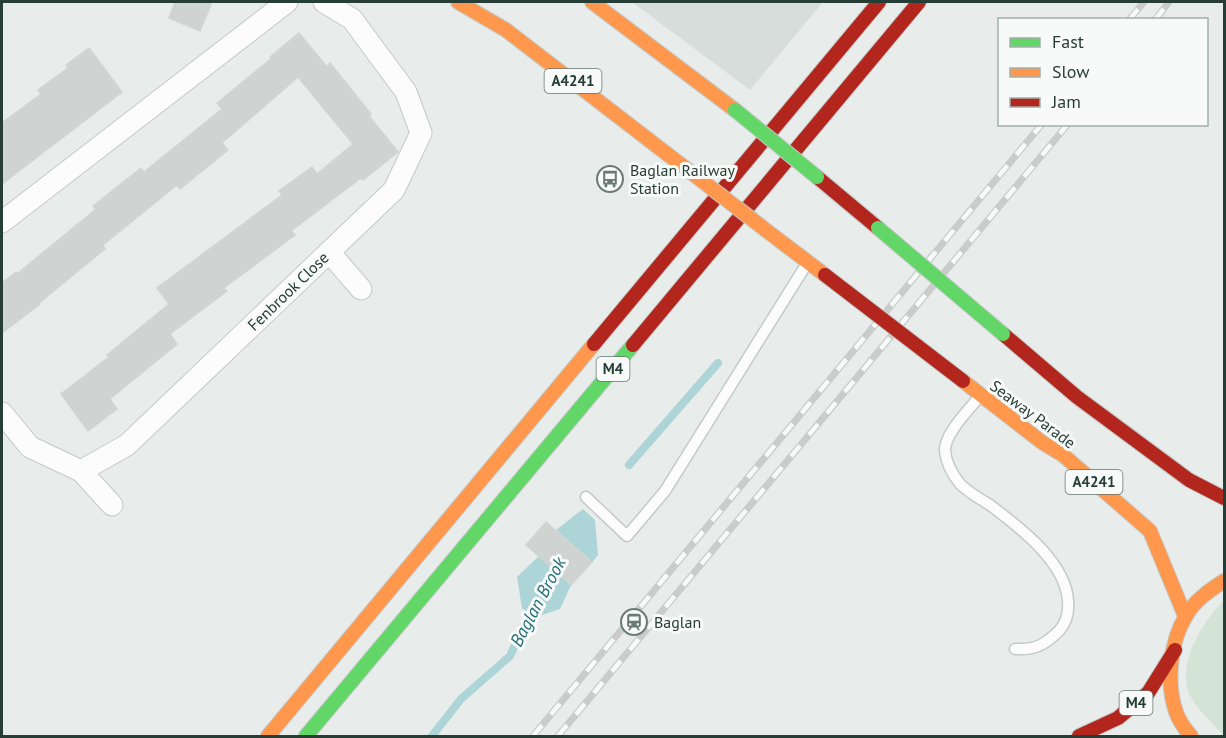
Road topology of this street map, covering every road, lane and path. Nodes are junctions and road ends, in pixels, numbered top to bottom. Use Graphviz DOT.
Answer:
graph roads {
  1 [pos="287,2"];
  2 [pos="324,2"];
  3 [pos="458,2"];
  4 [pos="592,2"];
  5 [pos="879,2"];
  6 [pos="920,2"];
  7 [pos="2,222"];
  8 [pos="329,252"];
  9 [pos="808,262"];
  10 [pos="361,289"];
  11 [pos="981,395"];
  12 [pos="2,413"];
  13 [pos="81,471"];
  14 [pos="586,497"];
  15 [pos="1224,498"];
  16 [pos="112,505"];
  17 [pos="1224,580"];
  18 [pos="1185,616"];
  19 [pos="1015,649"];
  20 [pos="1175,650"];
  21 [pos="268,736"];
  22 [pos="306,736"];
  23 [pos="1079,736"];
  24 [pos="1191,736"];
  1 -- 7 [label="street"];
  2 -- 8 [label="street, Fenbrook Close"];
  3 -- 9 [label="main road, A4241, bridge"];
  4 -- 15 [label="main road, bridge"];
  5 -- 21 [label="main road, M4"];
  6 -- 22 [label="main road, M4"];
  8 -- 10 [label="street"];
  8 -- 13 [label="street, Fenbrook Close"];
  9 -- 11 [label="main road, Seaway Parade / A4241, bridge"];
  9 -- 14 [label="lane"];
  11 -- 18 [label="main road, Seaway Parade / A4241"];
  11 -- 19 [label="lane"];
  12 -- 13 [label="street"];
  13 -- 16 [label="street"];
  17 -- 18 [label="main road"];
  18 -- 20 [label="main road"];
  20 -- 23 [label="main road, M4"];
  20 -- 24 [label="main road"];
}
